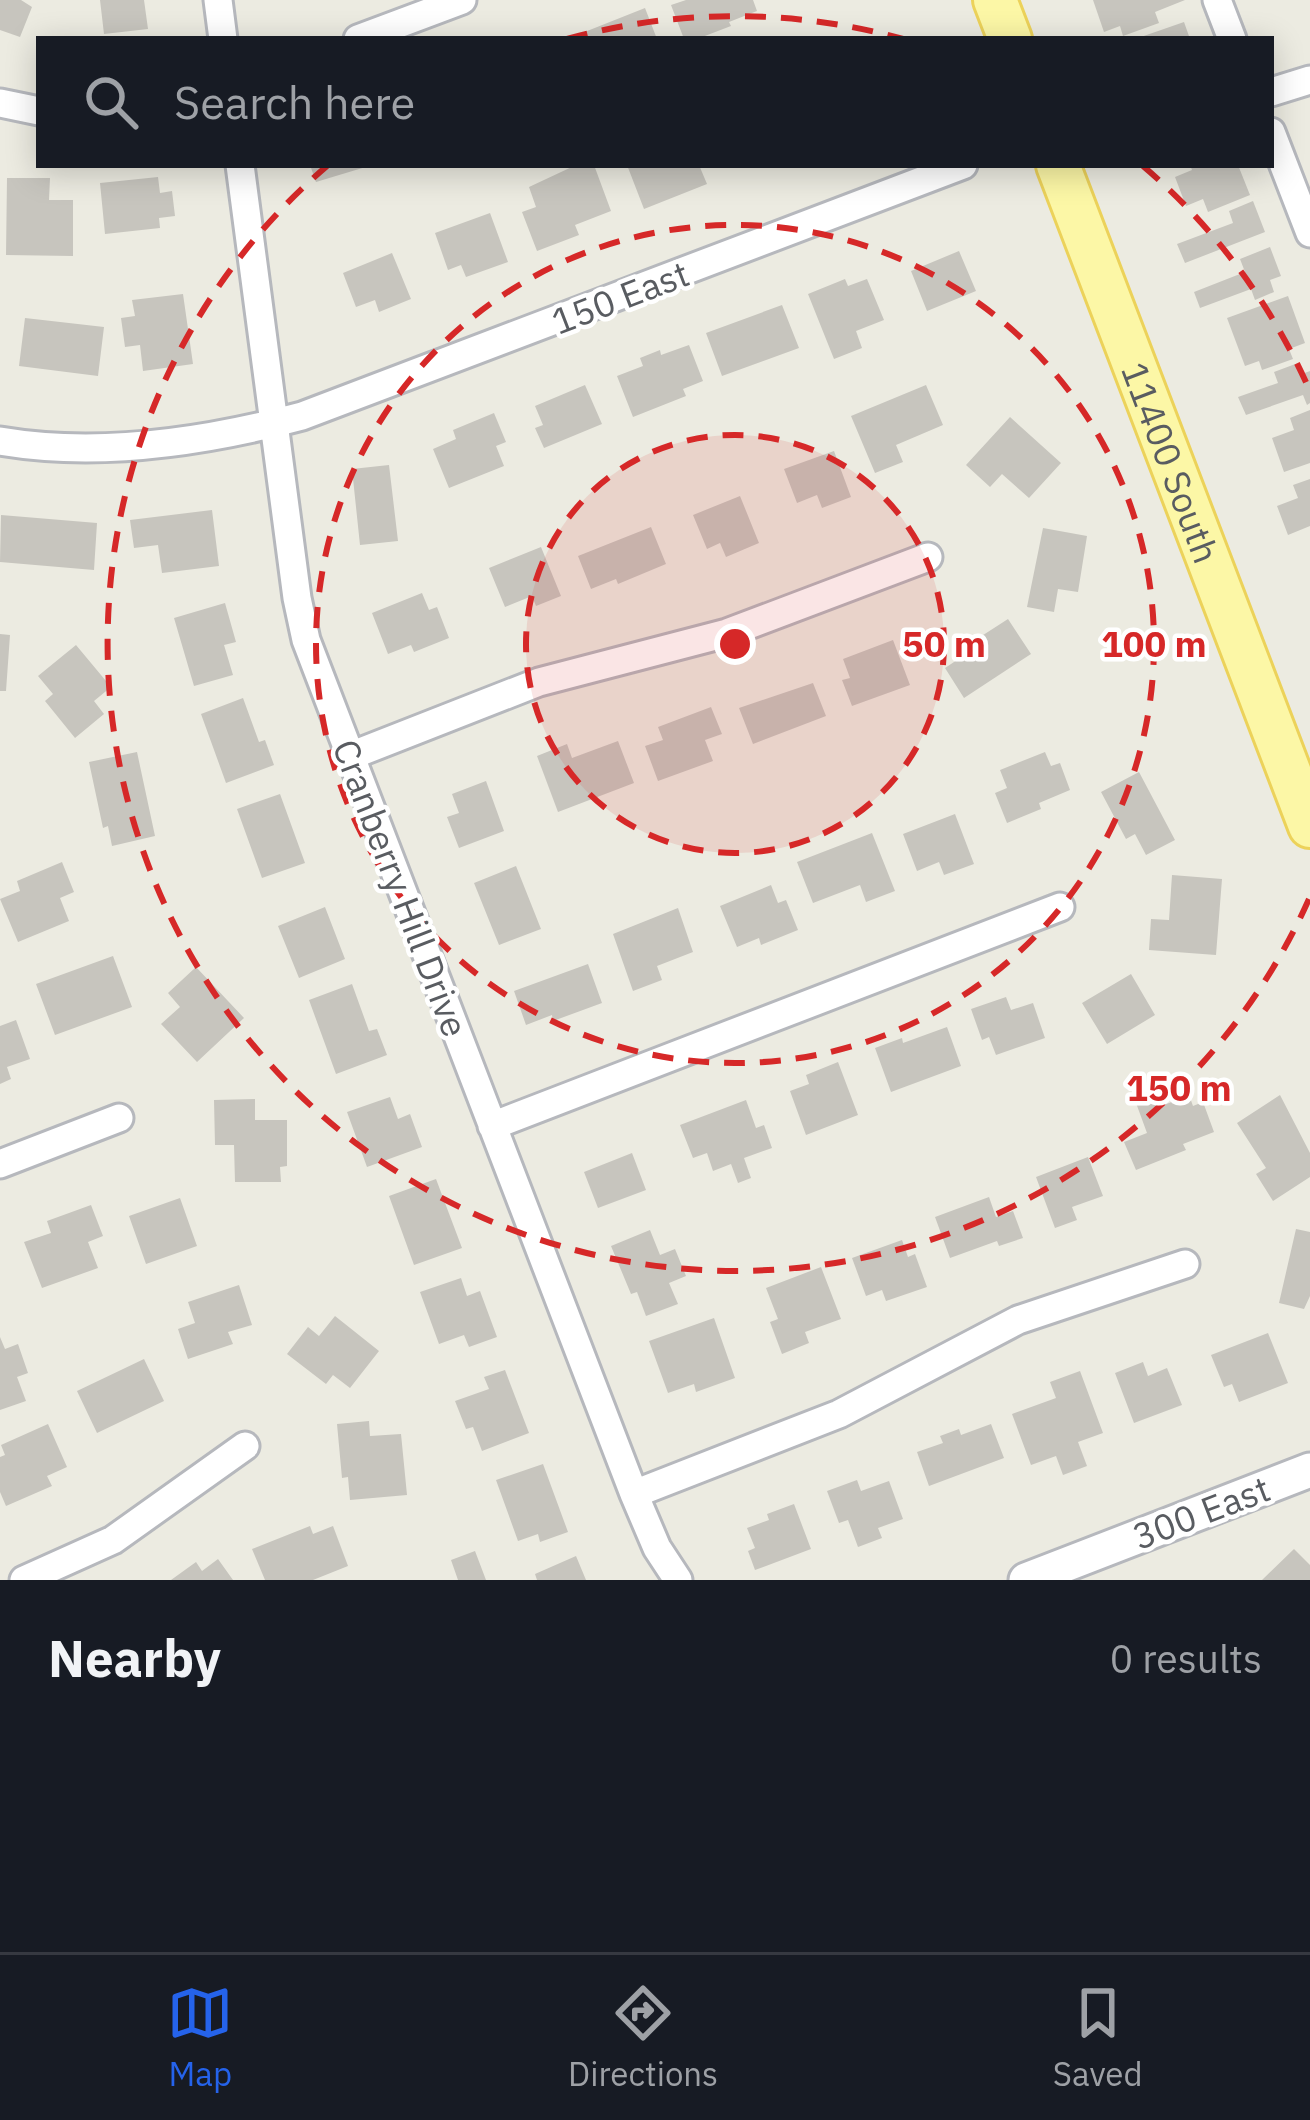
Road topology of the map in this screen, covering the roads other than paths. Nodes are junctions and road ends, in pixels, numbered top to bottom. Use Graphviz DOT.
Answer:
graph roads {
  1 [pos="218,0"];
  2 [pos="462,0"];
  3 [pos="995,0"];
  4 [pos="1217,0"];
  5 [pos="223,36"];
  6 [pos="366,36"];
  7 [pos="1009,36"];
  8 [pos="1231,36"];
  9 [pos="1310,80"];
  10 [pos="1274,91"];
  11 [pos="0,103"];
  12 [pos="36,110"];
  13 [pos="1274,140"];
  14 [pos="240,168"];
  15 [pos="955,168"];
  16 [pos="1068,168"];
  17 [pos="1310,232"];
  18 [pos="275,423"];
  19 [pos="0,441"];
  20 [pos="928,557"];
  21 [pos="350,756"];
  22 [pos="1310,826"];
  23 [pos="1060,907"];
  24 [pos="119,1118"];
  25 [pos="493,1126"];
  26 [pos="0,1165"];
  27 [pos="1185,1264"];
  28 [pos="245,1446"];
  29 [pos="1310,1470"];
  30 [pos="634,1494"];
  31 [pos="24,1580"];
  32 [pos="678,1580"];
  33 [pos="1026,1580"];
  1 -- 5 [label="street"];
  2 -- 6 [label="street"];
  3 -- 7 [label="main road"];
  4 -- 8 [label="street"];
  9 -- 10 [label="street"];
  11 -- 12 [label="street"];
  13 -- 17 [label="street"];
  14 -- 18 [label="street, Cranberry Hill Drive"];
  15 -- 18 [label="street, 150 East"];
  16 -- 22 [label="main road, 11400 South"];
  18 -- 19 [label="street, 150 East"];
  18 -- 21 [label="street, Cranberry Hill Drive"];
  20 -- 21 [label="street"];
  21 -- 25 [label="street, Cranberry Hill Drive"];
  23 -- 25 [label="street"];
  24 -- 26 [label="street"];
  25 -- 30 [label="street, Cranberry Hill Drive"];
  27 -- 30 [label="street"];
  28 -- 31 [label="street"];
  29 -- 33 [label="street, 300 East"];
  30 -- 32 [label="street, Cranberry Hill Drive"];
}
